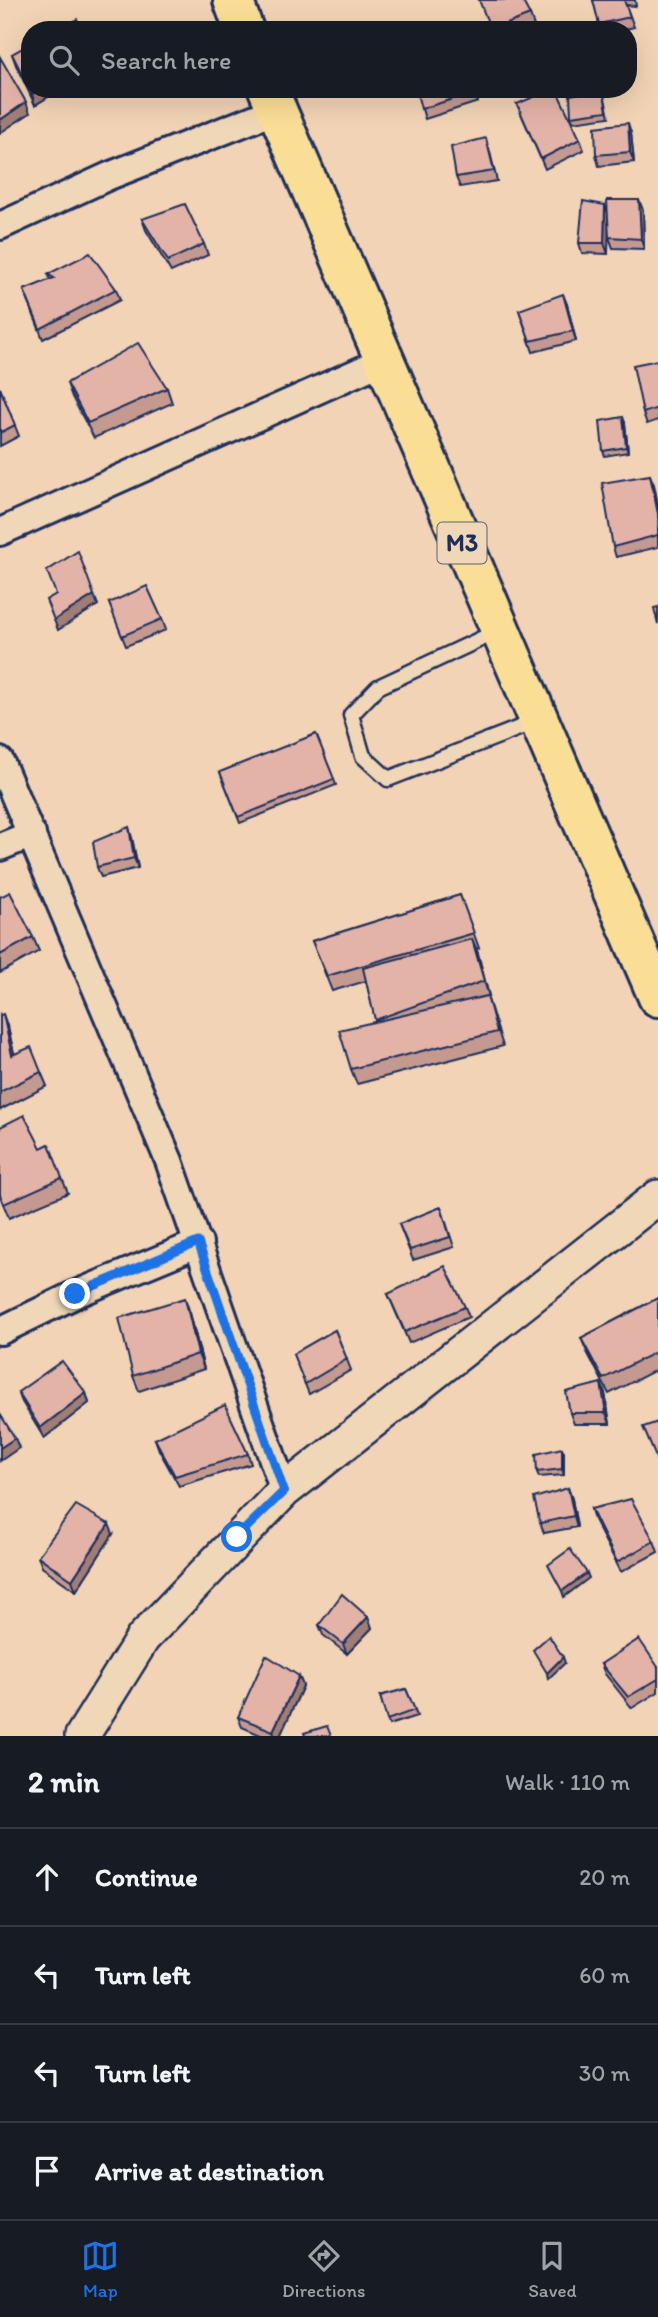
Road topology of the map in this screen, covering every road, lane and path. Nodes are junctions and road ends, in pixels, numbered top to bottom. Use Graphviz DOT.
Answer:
graph roads {
  1 [pos="233,0"];
  2 [pos="241,21"];
  3 [pos="272,100"];
  4 [pos="0,226"];
  5 [pos="385,360"];
  6 [pos="0,532"];
  7 [pos="499,631"];
  8 [pos="538,721"];
  9 [pos="0,761"];
  10 [pos="32,834"];
  11 [pos="0,847"];
  12 [pos="657,993"];
  13 [pos="658,1196"];
  14 [pos="198,1242"];
  15 [pos="0,1331"];
  16 [pos="284,1491"];
  17 [pos="82,1736"];
  1 -- 2 [label="main road"];
  3 -- 4 [label="street"];
  3 -- 5 [label="main road, M3"];
  5 -- 6 [label="street"];
  5 -- 7 [label="main road, M3"];
  7 -- 8 [label="main road, M3"];
  7 -- 8 [label="lane"];
  8 -- 12 [label="main road, M3"];
  9 -- 10 [label="street"];
  10 -- 11 [label="street"];
  10 -- 14 [label="street"];
  13 -- 16 [label="street"];
  14 -- 15 [label="street"];
  14 -- 16 [label="street"];
  16 -- 17 [label="street"];
}
